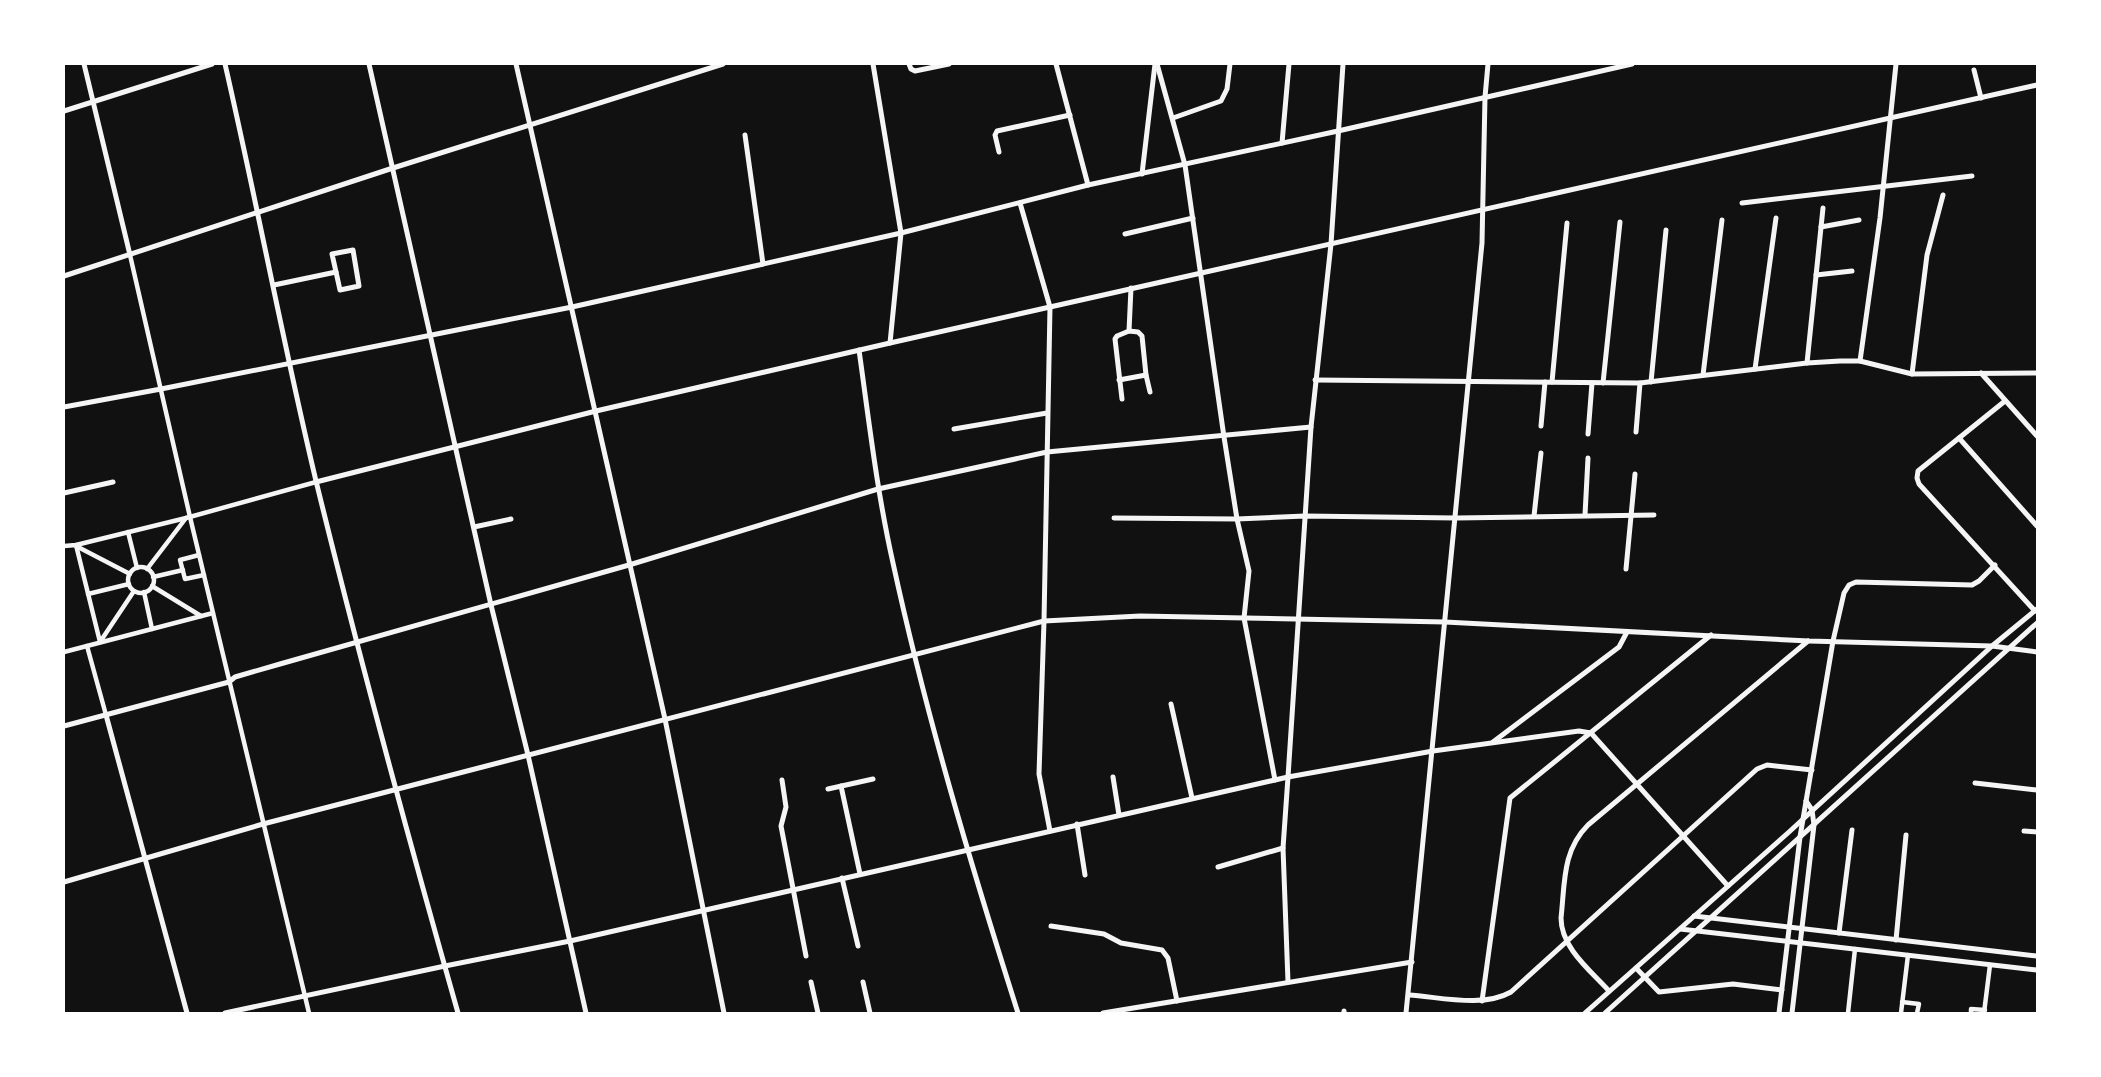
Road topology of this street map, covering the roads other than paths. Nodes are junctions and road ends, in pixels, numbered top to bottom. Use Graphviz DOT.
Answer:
graph roads {
  1 [pos="84,64"];
  2 [pos="212,64"];
  3 [pos="225,64"];
  4 [pos="369,64"];
  5 [pos="516,64"];
  6 [pos="723,64"];
  7 [pos="873,64"];
  8 [pos="910,64"];
  9 [pos="949,64"];
  10 [pos="1056,64"];
  11 [pos="1156,64"];
  12 [pos="1230,64"];
  13 [pos="1289,64"];
  14 [pos="1343,64"];
  15 [pos="1488,64"];
  16 [pos="1632,64"];
  17 [pos="1896,64"];
  18 [pos="1974,70"];
  19 [pos="2037,86"];
  20 [pos="1485,97"];
  21 [pos="1981,98"];
  22 [pos="93,102"];
  23 [pos="64,111"];
  24 [pos="1070,115"];
  25 [pos="1173,118"];
  26 [pos="1890,118"];
  27 [pos="531,125"];
  28 [pos="1338,131"];
  29 [pos="745,135"];
  30 [pos="1282,144"];
  31 [pos="999,152"];
  32 [pos="1185,165"];
  33 [pos="393,168"];
  34 [pos="1142,174"];
  35 [pos="1972,176"];
  36 [pos="1088,185"];
  37 [pos="1883,187"];
  38 [pos="1943,195"];
  39 [pos="1020,203"];
  40 [pos="1742,203"];
  41 [pos="1823,208"];
  42 [pos="1483,210"];
  43 [pos="259,212"];
  44 [pos="1193,218"];
  45 [pos="1776,218"];
  46 [pos="1722,220"];
  47 [pos="1859,220"];
  48 [pos="1620,222"];
  49 [pos="1567,223"];
  50 [pos="1821,227"];
  51 [pos="1666,230"];
  52 [pos="901,234"];
  53 [pos="1125,234"];
  54 [pos="1331,244"];
  55 [pos="130,255"];
  56 [pos="763,264"];
  57 [pos="1852,271"];
  58 [pos="336,272"];
  59 [pos="1201,273"];
  60 [pos="1816,275"];
  61 [pos="64,276"];
  62 [pos="274,285"];
  63 [pos="1131,288"];
  64 [pos="572,307"];
  65 [pos="1050,307"];
  66 [pos="1129,332"];
  67 [pos="431,335"];
  68 [pos="890,343"];
  69 [pos="859,350"];
  70 [pos="1860,361"];
  71 [pos="1807,363"];
  72 [pos="289,364"];
  73 [pos="1755,369"];
  74 [pos="1980,373"];
  75 [pos="2037,373"];
  76 [pos="1912,374"];
  77 [pos="1146,375"];
  78 [pos="1703,375"];
  79 [pos="1119,380"];
  80 [pos="1315,380"];
  81 [pos="1469,382"];
  82 [pos="1544,382"];
  83 [pos="1552,382"];
  84 [pos="1652,382"];
  85 [pos="1592,383"];
  86 [pos="1603,383"];
  87 [pos="1640,383"];
  88 [pos="161,389"];
  89 [pos="1150,392"];
  90 [pos="1122,399"];
  91 [pos="2006,401"];
  92 [pos="64,407"];
  93 [pos="596,411"];
  94 [pos="1047,413"];
  95 [pos="1541,426"];
  96 [pos="1311,427"];
  97 [pos="954,429"];
  98 [pos="1636,432"];
  99 [pos="1588,434"];
  100 [pos="2037,436"];
  101 [pos="1224,437"];
  102 [pos="1959,438"];
  103 [pos="456,446"];
  104 [pos="1047,452"];
  105 [pos="1541,453"];
  106 [pos="1588,458"];
  107 [pos="1635,474"];
  108 [pos="113,482"];
  109 [pos="316,482"];
  110 [pos="878,489"];
  111 [pos="64,493"];
  112 [pos="1632,514"];
  113 [pos="1584,515"];
  114 [pos="1654,515"];
  115 [pos="1305,516"];
  116 [pos="1534,516"];
  117 [pos="188,518"];
  118 [pos="1114,518"];
  119 [pos="1456,518"];
  120 [pos="511,519"];
  121 [pos="1237,519"];
  122 [pos="2037,526"];
  123 [pos="474,527"];
  124 [pos="128,532"];
  125 [pos="76,545"];
  126 [pos="64,546"];
  127 [pos="199,555"];
  128 [pos="629,565"];
  129 [pos="1995,565"];
  130 [pos="137,568"];
  131 [pos="147,569"];
  132 [pos="1626,569"];
  133 [pos="183,570"];
  134 [pos="130,574"];
  135 [pos="204,575"];
  136 [pos="154,577"];
  137 [pos="129,584"];
  138 [pos="152,586"];
  139 [pos="134,591"];
  140 [pos="144,592"];
  141 [pos="88,594"];
  142 [pos="491,605"];
  143 [pos="2036,610"];
  144 [pos="213,613"];
  145 [pos="200,616"];
  146 [pos="1244,618"];
  147 [pos="1298,620"];
  148 [pos="1044,621"];
  149 [pos="1445,622"];
  150 [pos="2037,623"];
  151 [pos="152,629"];
  152 [pos="1627,632"];
  153 [pos="1711,635"];
  154 [pos="1809,641"];
  155 [pos="1832,641"];
  156 [pos="100,642"];
  157 [pos="357,642"];
  158 [pos="87,646"];
  159 [pos="1992,646"];
  160 [pos="2010,648"];
  161 [pos="64,652"];
  162 [pos="2037,652"];
  163 [pos="914,654"];
  164 [pos="229,682"];
  165 [pos="1171,704"];
  166 [pos="106,716"];
  167 [pos="665,719"];
  168 [pos="64,726"];
  169 [pos="1591,733"];
  170 [pos="1493,742"];
  171 [pos="1433,752"];
  172 [pos="528,754"];
  173 [pos="1812,770"];
  174 [pos="1113,777"];
  175 [pos="1288,777"];
  176 [pos="873,779"];
  177 [pos="782,780"];
  178 [pos="1275,780"];
  179 [pos="1975,783"];
  180 [pos="1637,784"];
  181 [pos="840,786"];
  182 [pos="397,789"];
  183 [pos="828,789"];
  184 [pos="2037,790"];
  185 [pos="1192,798"];
  186 [pos="1806,801"];
  187 [pos="1812,810"];
  188 [pos="1119,815"];
  189 [pos="1803,818"];
  190 [pos="263,824"];
  191 [pos="1077,824"];
  192 [pos="1814,825"];
  193 [pos="1050,830"];
  194 [pos="1852,830"];
  195 [pos="2024,831"];
  196 [pos="2037,832"];
  197 [pos="1683,834"];
  198 [pos="1906,836"];
  199 [pos="1800,837"];
  200 [pos="1284,848"];
  201 [pos="966,849"];
  202 [pos="144,858"];
  203 [pos="1218,867"];
  204 [pos="860,874"];
  205 [pos="1085,874"];
  206 [pos="842,878"];
  207 [pos="64,882"];
  208 [pos="1728,886"];
  209 [pos="793,890"];
  210 [pos="703,911"];
  211 [pos="1694,916"];
  212 [pos="1711,918"];
  213 [pos="1051,926"];
  214 [pos="1680,928"];
  215 [pos="1790,928"];
  216 [pos="1802,929"];
  217 [pos="1697,930"];
  218 [pos="1839,933"];
  219 [pos="1896,940"];
  220 [pos="570,941"];
  221 [pos="1566,941"];
  222 [pos="1788,941"];
  223 [pos="1800,942"];
  224 [pos="1937,945"];
  225 [pos="858,946"];
  226 [pos="1855,948"];
  227 [pos="1908,955"];
  228 [pos="806,956"];
  229 [pos="2031,956"];
  230 [pos="2037,956"];
  231 [pos="1936,958"];
  232 [pos="1412,962"];
  233 [pos="1990,965"];
  234 [pos="445,966"];
  235 [pos="1636,968"];
  236 [pos="2030,969"];
  237 [pos="2037,970"];
  238 [pos="1644,977"];
  239 [pos="811,982"];
  240 [pos="863,982"];
  241 [pos="1288,982"];
  242 [pos="1782,990"];
  243 [pos="1609,991"];
  244 [pos="1409,995"];
  245 [pos="305,997"];
  246 [pos="1177,1001"];
  247 [pos="1482,1001"];
  248 [pos="1902,1002"];
  249 [pos="1984,1012"];
  250 [pos="187,1013"];
  251 [pos="226,1013"];
  252 [pos="309,1013"];
  253 [pos="458,1013"];
  254 [pos="586,1013"];
  255 [pos="724,1013"];
  256 [pos="818,1013"];
  257 [pos="870,1013"];
  258 [pos="1018,1013"];
  259 [pos="1103,1013"];
  260 [pos="1406,1013"];
  261 [pos="1585,1013"];
  262 [pos="1604,1013"];
  263 [pos="1779,1013"];
  264 [pos="1792,1013"];
  265 [pos="1848,1013"];
  266 [pos="1901,1013"];
  267 [pos="1918,1013"];
  268 [pos="1971,1013"];
  1 -- 22 [label="street"];
  2 -- 22 [label="street"];
  3 -- 43 [label="street"];
  4 -- 33 [label="street"];
  5 -- 27 [label="street"];
  6 -- 27 [label="street"];
  7 -- 52 [label="street"];
  8 -- 9 [label="street"];
  10 -- 24 [label="street"];
  11 -- 25 [label="street"];
  11 -- 34 [label="street"];
  12 -- 25 [label="street"];
  13 -- 30 [label="street"];
  14 -- 28 [label="street"];
  15 -- 20 [label="street"];
  16 -- 20 [label="street"];
  17 -- 26 [label="street"];
  18 -- 21 [label="street"];
  19 -- 21 [label="street"];
  20 -- 28 [label="street"];
  20 -- 42 [label="street"];
  21 -- 26 [label="street"];
  22 -- 23 [label="street"];
  22 -- 55 [label="street"];
  24 -- 31 [label="street"];
  24 -- 36 [label="street"];
  25 -- 32 [label="street"];
  26 -- 37 [label="street"];
  26 -- 42 [label="street"];
  27 -- 33 [label="street"];
  27 -- 64 [label="street"];
  28 -- 30 [label="street"];
  28 -- 54 [label="street"];
  29 -- 56 [label="street"];
  30 -- 32 [label="street"];
  32 -- 34 [label="street"];
  32 -- 44 [label="street"];
  33 -- 43 [label="street"];
  33 -- 67 [label="street"];
  34 -- 36 [label="street"];
  35 -- 37 [label="street"];
  36 -- 39 [label="street"];
  37 -- 40 [label="street"];
  37 -- 70 [label="street"];
  38 -- 76 [label="street"];
  39 -- 52 [label="street"];
  39 -- 65 [label="street"];
  41 -- 50 [label="street"];
  42 -- 54 [label="street"];
  42 -- 81 [label="street"];
  43 -- 55 [label="street"];
  43 -- 62 [label="street"];
  44 -- 53 [label="street"];
  44 -- 59 [label="street"];
  45 -- 73 [label="street"];
  46 -- 78 [label="street"];
  47 -- 50 [label="street"];
  48 -- 86 [label="street"];
  49 -- 83 [label="street"];
  50 -- 60 [label="street"];
  51 -- 84 [label="street"];
  52 -- 56 [label="street"];
  52 -- 68 [label="street"];
  54 -- 59 [label="street"];
  54 -- 80 [label="street"];
  55 -- 61 [label="street"];
  55 -- 88 [label="street"];
  56 -- 64 [label="street"];
  57 -- 60 [label="street"];
  58 -- 58 [label="street"];
  58 -- 62 [label="street"];
  59 -- 63 [label="street"];
  59 -- 101 [label="street"];
  60 -- 71 [label="street"];
  62 -- 72 [label="street"];
  63 -- 65 [label="street"];
  63 -- 66 [label="street"];
  64 -- 67 [label="street"];
  64 -- 93 [label="street"];
  65 -- 68 [label="street"];
  65 -- 94 [label="street"];
  66 -- 77 [label="street"];
  66 -- 79 [label="street"];
  67 -- 72 [label="street"];
  67 -- 103 [label="street"];
  68 -- 69 [label="street"];
  69 -- 93 [label="street"];
  69 -- 110 [label="street"];
  70 -- 71 [label="street"];
  70 -- 76 [label="street"];
  71 -- 73 [label="street"];
  72 -- 88 [label="street"];
  72 -- 109 [label="street"];
  73 -- 78 [label="street"];
  74 -- 75 [label="street"];
  74 -- 76 [label="street"];
  74 -- 91 [label="street"];
  77 -- 79 [label="street"];
  77 -- 89 [label="street"];
  78 -- 84 [label="street"];
  79 -- 90 [label="street"];
  80 -- 81 [label="street"];
  80 -- 96 [label="street"];
  81 -- 82 [label="street"];
  81 -- 119 [label="street"];
  82 -- 83 [label="street"];
  82 -- 95 [label="street"];
  83 -- 85 [label="street"];
  84 -- 87 [label="street"];
  85 -- 86 [label="street"];
  85 -- 99 [label="street"];
  86 -- 87 [label="street"];
  87 -- 98 [label="street"];
  88 -- 92 [label="street"];
  88 -- 117 [label="street"];
  91 -- 100 [label="street"];
  91 -- 102 [label="street"];
  93 -- 103 [label="street"];
  93 -- 128 [label="street"];
  94 -- 97 [label="street"];
  94 -- 104 [label="street"];
  96 -- 101 [label="street"];
  96 -- 115 [label="street"];
  101 -- 104 [label="street"];
  101 -- 121 [label="street"];
  102 -- 122 [label="street"];
  102 -- 129 [label="street"];
  103 -- 109 [label="street"];
  103 -- 123 [label="street"];
  104 -- 110 [label="street"];
  104 -- 148 [label="street"];
  105 -- 116 [label="street"];
  106 -- 113 [label="street"];
  107 -- 112 [label="street"];
  108 -- 111 [label="street"];
  109 -- 117 [label="street"];
  109 -- 157 [label="street"];
  110 -- 128 [label="street"];
  110 -- 163 [label="street"];
  112 -- 113 [label="street"];
  112 -- 114 [label="street"];
  112 -- 132 [label="street"];
  113 -- 116 [label="street"];
  115 -- 119 [label="street"];
  115 -- 121 [label="street"];
  115 -- 147 [label="street"];
  116 -- 119 [label="street"];
  117 -- 124 [label="street"];
  117 -- 127 [label="street"];
  117 -- 131 [label="street"];
  118 -- 121 [label="street"];
  119 -- 149 [label="street"];
  120 -- 123 [label="street"];
  121 -- 146 [label="street"];
  123 -- 142 [label="street"];
  124 -- 125 [label="street"];
  124 -- 130 [label="street"];
  125 -- 126 [label="street"];
  125 -- 134 [label="street"];
  125 -- 141 [label="street"];
  127 -- 133 [label="street"];
  127 -- 135 [label="street"];
  128 -- 142 [label="street"];
  128 -- 167 [label="street"];
  129 -- 143 [label="street"];
  129 -- 155 [label="street"];
  130 -- 131 [label="street"];
  130 -- 134 [label="street"];
  131 -- 136 [label="street"];
  133 -- 135 [label="street"];
  133 -- 136 [label="street"];
  134 -- 137 [label="street"];
  135 -- 144 [label="street"];
  136 -- 138 [label="street"];
  137 -- 139 [label="street"];
  137 -- 141 [label="street"];
  138 -- 140 [label="street"];
  138 -- 145 [label="street"];
  139 -- 140 [label="street"];
  139 -- 156 [label="street"];
  140 -- 151 [label="street"];
  141 -- 156 [label="street"];
  142 -- 157 [label="street"];
  142 -- 172 [label="street"];
  143 -- 159 [label="street"];
  144 -- 145 [label="street"];
  144 -- 164 [label="street"];
  145 -- 151 [label="street"];
  146 -- 147 [label="street"];
  146 -- 148 [label="street"];
  146 -- 178 [label="street"];
  147 -- 149 [label="street"];
  147 -- 175 [label="street"];
  148 -- 163 [label="street"];
  148 -- 193 [label="street"];
  149 -- 152 [label="street"];
  149 -- 171 [label="street"];
  150 -- 160 [label="street"];
  151 -- 156 [label="street"];
  152 -- 153 [label="street"];
  152 -- 170 [label="street"];
  153 -- 154 [label="street"];
  153 -- 169 [label="street"];
  154 -- 155 [label="street"];
  154 -- 180 [label="street"];
  155 -- 159 [label="street"];
  155 -- 173 [label="street"];
  156 -- 158 [label="street"];
  157 -- 164 [label="street"];
  157 -- 182 [label="street"];
  158 -- 161 [label="street"];
  158 -- 166 [label="street"];
  159 -- 160 [label="street"];
  159 -- 187 [label="street"];
  160 -- 162 [label="street"];
  160 -- 192 [label="street"];
  163 -- 167 [label="street"];
  163 -- 201 [label="street"];
  164 -- 166 [label="street"];
  164 -- 190 [label="street"];
  165 -- 185 [label="street"];
  166 -- 168 [label="street"];
  166 -- 202 [label="street"];
  167 -- 172 [label="street"];
  167 -- 210 [label="street"];
  169 -- 170 [label="street"];
  169 -- 180 [label="street"];
  169 -- 247 [label="street"];
  170 -- 171 [label="street"];
  171 -- 175 [label="street"];
  171 -- 232 [label="street"];
  172 -- 182 [label="street"];
  172 -- 220 [label="street"];
  173 -- 186 [label="street"];
  173 -- 197 [label="street"];
  174 -- 188 [label="street"];
  175 -- 178 [label="street"];
  175 -- 200 [label="street"];
  176 -- 181 [label="street"];
  177 -- 209 [label="street"];
  178 -- 185 [label="street"];
  179 -- 184 [label="street"];
  180 -- 197 [label="street"];
  180 -- 221 [label="street"];
  181 -- 183 [label="street"];
  181 -- 204 [label="street"];
  182 -- 190 [label="street"];
  182 -- 234 [label="street"];
  185 -- 188 [label="street"];
  186 -- 187 [label="street"];
  186 -- 189 [label="street"];
  187 -- 189 [label="street"];
  187 -- 192 [label="street"];
  188 -- 191 [label="street"];
  189 -- 199 [label="street"];
  189 -- 208 [label="street"];
  190 -- 202 [label="street"];
  190 -- 245 [label="street"];
  191 -- 193 [label="street"];
  191 -- 205 [label="street"];
  192 -- 199 [label="street"];
  192 -- 216 [label="street"];
  193 -- 201 [label="street"];
  194 -- 218 [label="street"];
  195 -- 196 [label="street"];
  197 -- 208 [label="street"];
  197 -- 221 [label="street"];
  198 -- 219 [label="street"];
  199 -- 212 [label="street"];
  199 -- 215 [label="street"];
  200 -- 203 [label="street"];
  200 -- 241 [label="street"];
  201 -- 204 [label="street"];
  201 -- 258 [label="street"];
  202 -- 207 [label="street"];
  202 -- 250 [label="street"];
  204 -- 206 [label="street"];
  206 -- 209 [label="street"];
  206 -- 225 [label="street"];
  208 -- 211 [label="street"];
  209 -- 210 [label="street"];
  209 -- 228 [label="street"];
  210 -- 220 [label="street"];
  210 -- 255 [label="street"];
  211 -- 212 [label="street"];
  211 -- 214 [label="street"];
  212 -- 215 [label="street"];
  212 -- 217 [label="street"];
  213 -- 246 [label="street"];
  214 -- 217 [label="street"];
  214 -- 235 [label="street"];
  215 -- 216 [label="street"];
  215 -- 222 [label="street"];
  216 -- 218 [label="street"];
  216 -- 223 [label="street"];
  217 -- 222 [label="street"];
  217 -- 238 [label="street"];
  218 -- 219 [label="street"];
  219 -- 224 [label="street"];
  220 -- 234 [label="street"];
  220 -- 254 [label="street"];
  221 -- 243 [label="street"];
  221 -- 247 [label="street"];
  222 -- 223 [label="street"];
  222 -- 242 [label="street"];
  223 -- 226 [label="street"];
  223 -- 264 [label="street"];
  224 -- 229 [label="street"];
  224 -- 231 [label="street"];
  226 -- 227 [label="street"];
  226 -- 265 [label="street"];
  227 -- 231 [label="street"];
  227 -- 248 [label="street"];
  229 -- 230 [label="street"];
  229 -- 236 [label="street"];
  231 -- 233 [label="street"];
  232 -- 241 [label="street"];
  232 -- 244 [label="street"];
  233 -- 236 [label="street"];
  233 -- 249 [label="street"];
  234 -- 245 [label="street"];
  234 -- 253 [label="street"];
  235 -- 238 [label="street"];
  235 -- 243 [label="street"];
  236 -- 237 [label="street"];
  238 -- 242 [label="street"];
  238 -- 262 [label="street"];
  239 -- 256 [label="street"];
  240 -- 257 [label="street"];
  241 -- 246 [label="street"];
  242 -- 263 [label="street"];
  243 -- 261 [label="street"];
  244 -- 247 [label="street"];
  244 -- 260 [label="street"];
  245 -- 251 [label="street"];
  245 -- 252 [label="street"];
  246 -- 259 [label="street"];
  248 -- 266 [label="street"];
  248 -- 267 [label="street"];
  249 -- 268 [label="street"];
}
